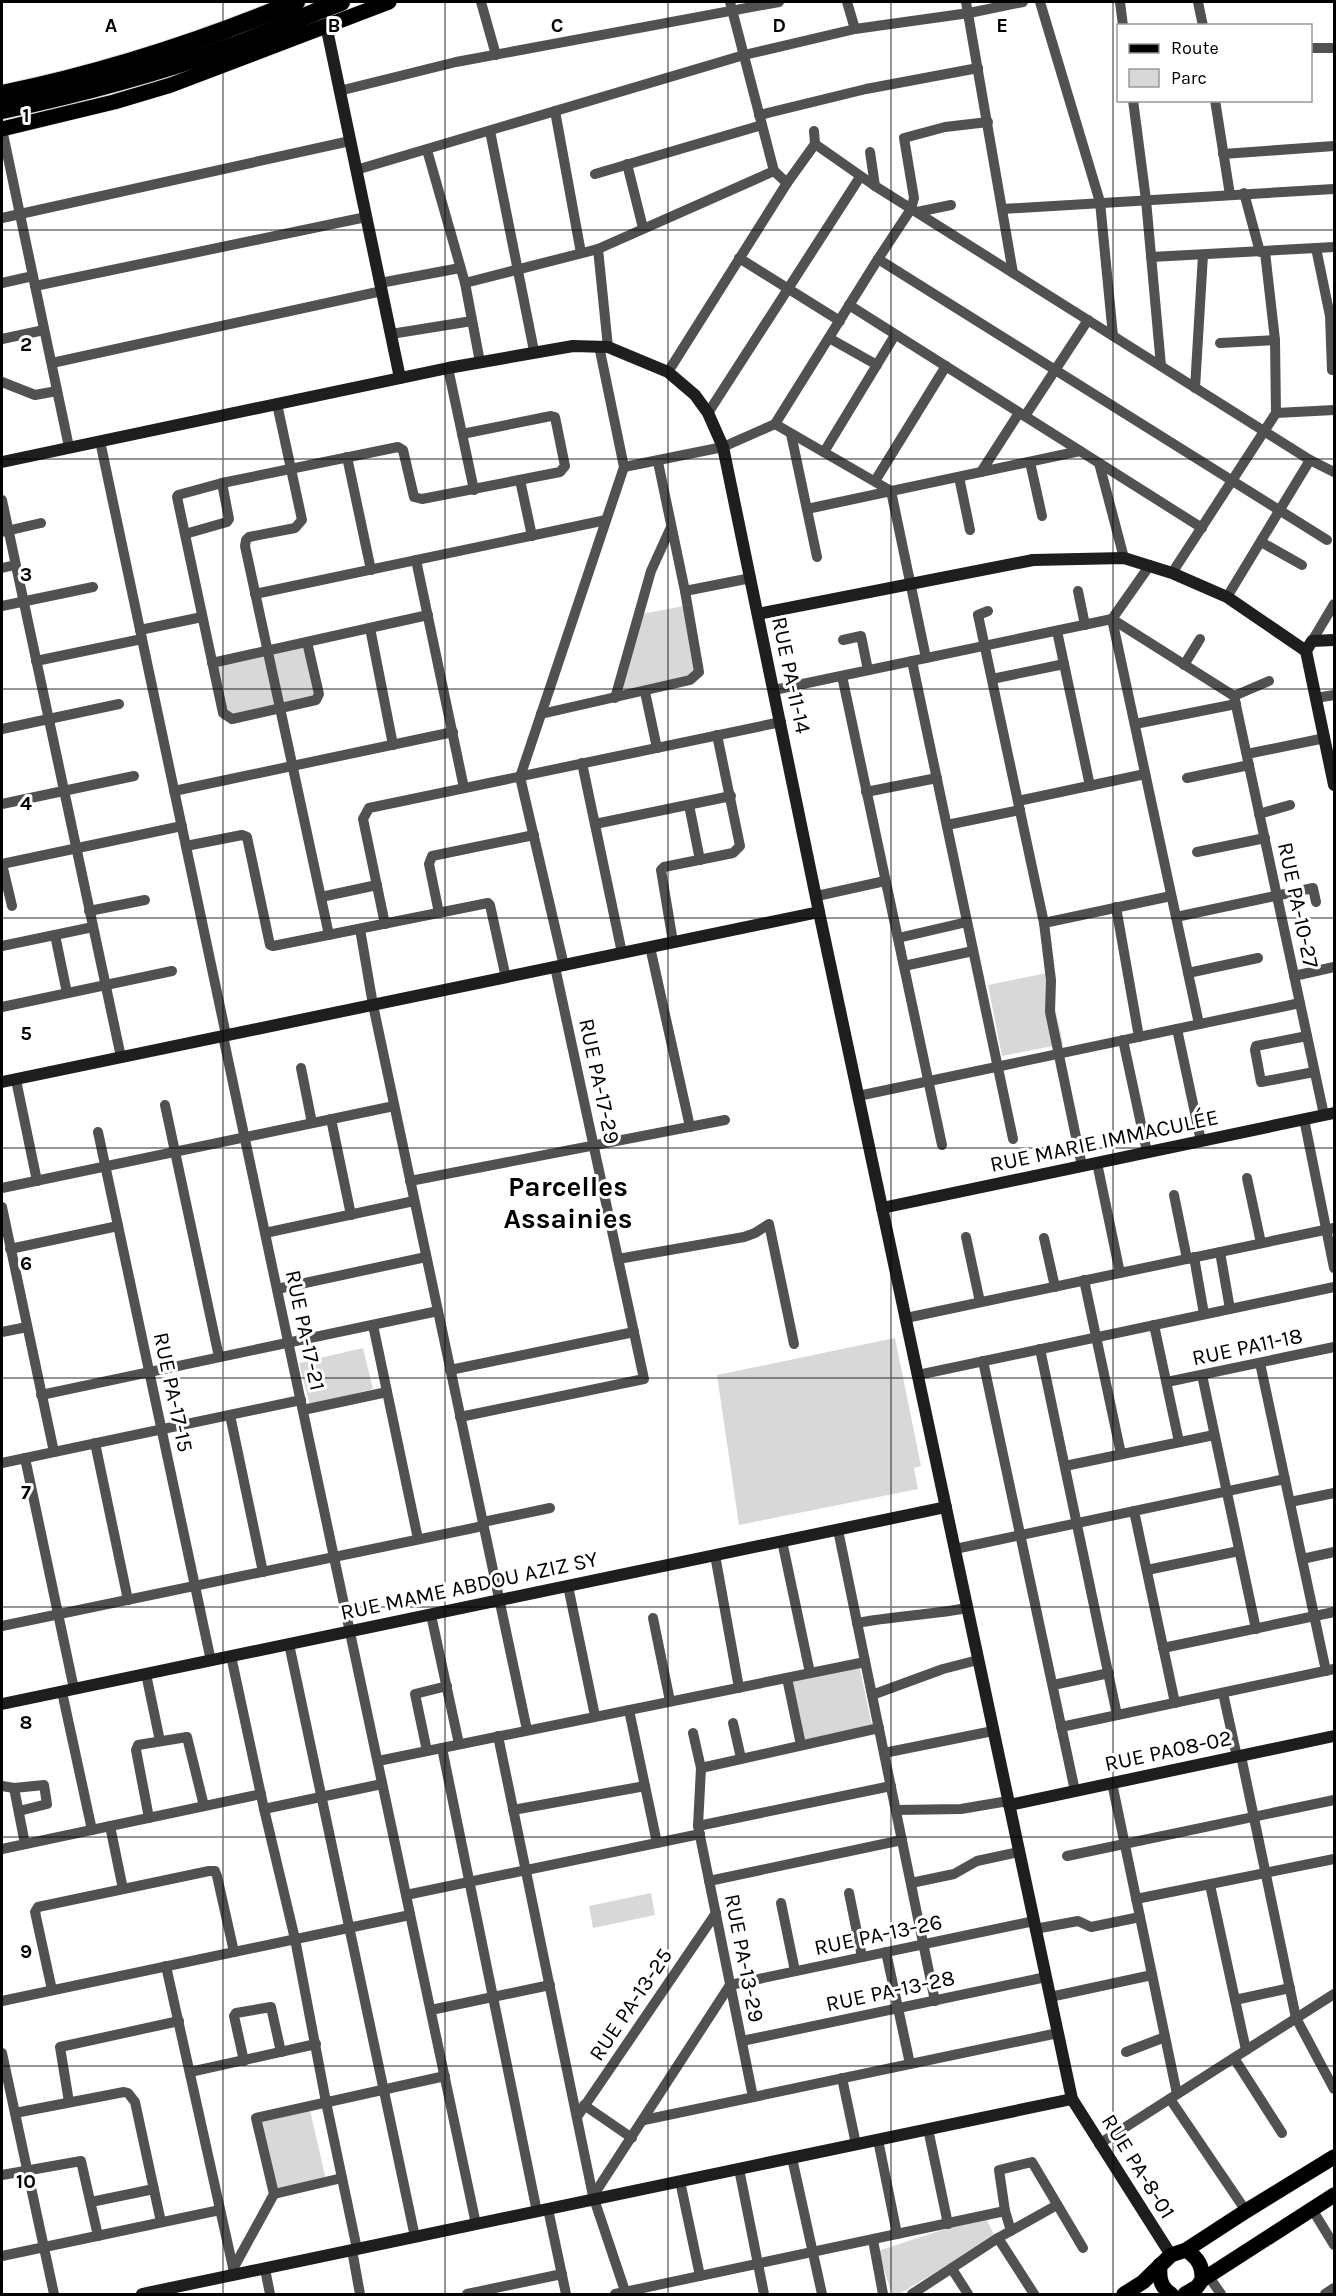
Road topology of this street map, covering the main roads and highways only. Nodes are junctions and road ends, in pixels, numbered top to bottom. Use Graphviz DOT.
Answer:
graph roads {
  1 [pos="296,2"];
  2 [pos="341,2"];
  3 [pos="389,2"];
  4 [pos="2,94"];
  5 [pos="2,110"];
  6 [pos="2,129"];
  7 [pos="1335,2157"];
  8 [pos="1335,2194"];
  9 [pos="1186,2250"];
  10 [pos="1165,2260"];
  11 [pos="1206,2278"];
  12 [pos="1124,2295"];
  13 [pos="1171,2295"];
  14 [pos="1185,2295"];
  1 -- 4 [label="highway"];
  2 -- 5 [label="highway"];
  3 -- 6 [label="main road"];
  7 -- 9 [label="main road"];
  8 -- 11 [label="main road"];
  9 -- 10 [label="main road"];
  9 -- 11 [label="main road"];
  10 -- 12 [label="main road"];
  10 -- 13 [label="main road"];
  11 -- 14 [label="main road"];
}
